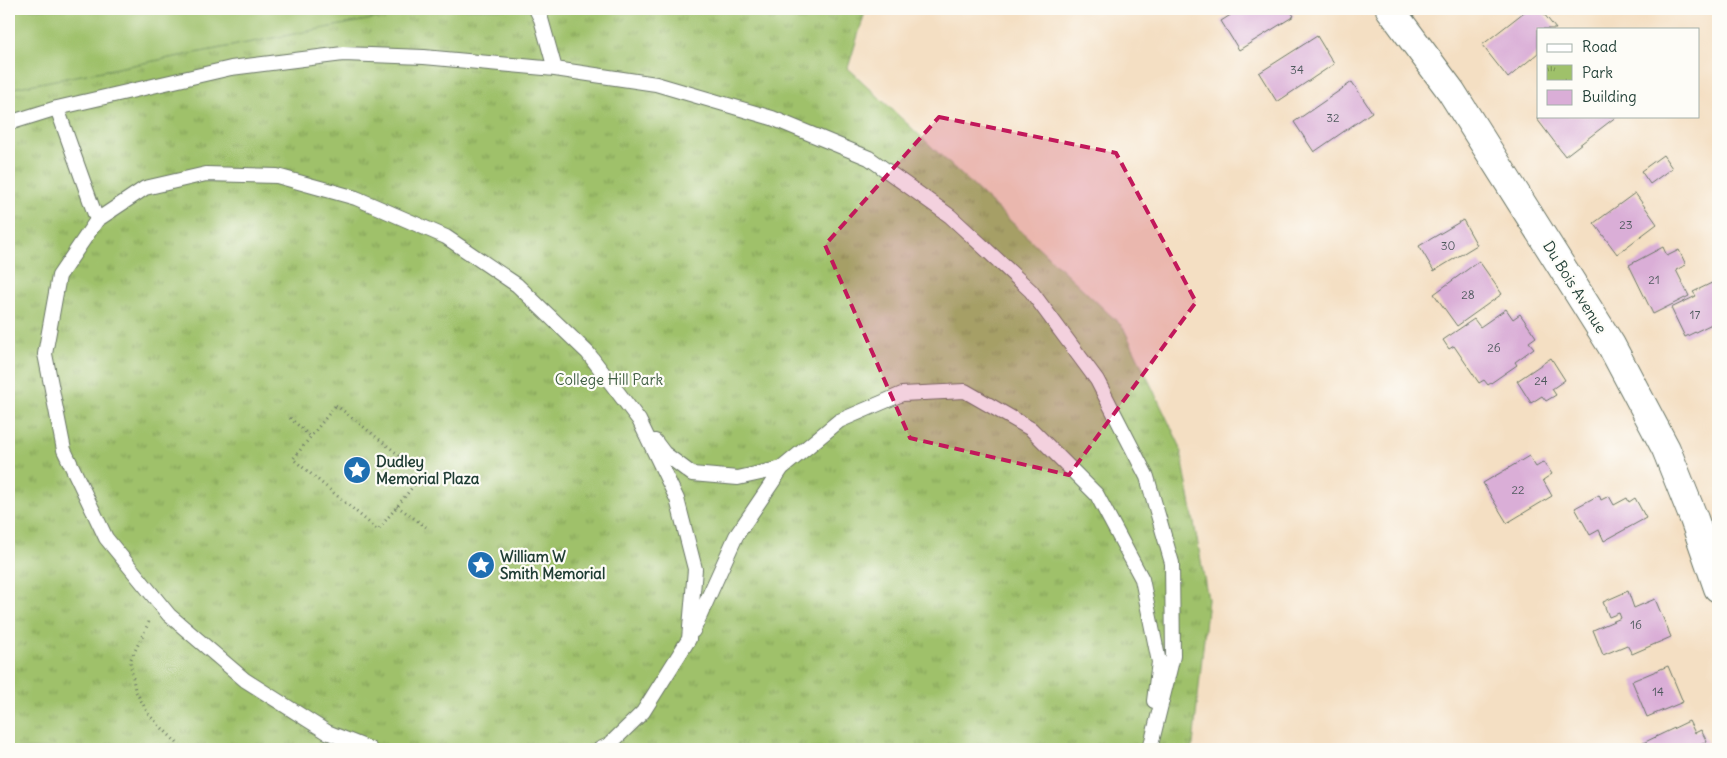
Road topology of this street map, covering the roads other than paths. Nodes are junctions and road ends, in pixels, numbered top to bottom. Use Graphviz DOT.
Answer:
graph roads {
  1 [pos="536,9"];
  2 [pos="1390,9"];
  3 [pos="555,69"];
  4 [pos="57,108"];
  5 [pos="9,123"];
  6 [pos="97,220"];
  7 [pos="639,420"];
  8 [pos="782,468"];
  9 [pos="1718,588"];
  10 [pos="690,639"];
  11 [pos="370,749"];
  12 [pos="600,749"];
  13 [pos="1149,749"];
  1 -- 3 [label="lane"];
  2 -- 9 [label="street, Du Bois Avenue"];
  3 -- 4 [label="lane"];
  3 -- 13 [label="lane"];
  4 -- 5 [label="lane"];
  4 -- 6 [label="lane"];
  6 -- 7 [label="lane"];
  6 -- 11 [label="lane"];
  7 -- 8 [label="lane"];
  7 -- 10 [label="lane"];
  8 -- 10 [label="lane"];
  8 -- 13 [label="lane"];
  10 -- 12 [label="lane"];
}
